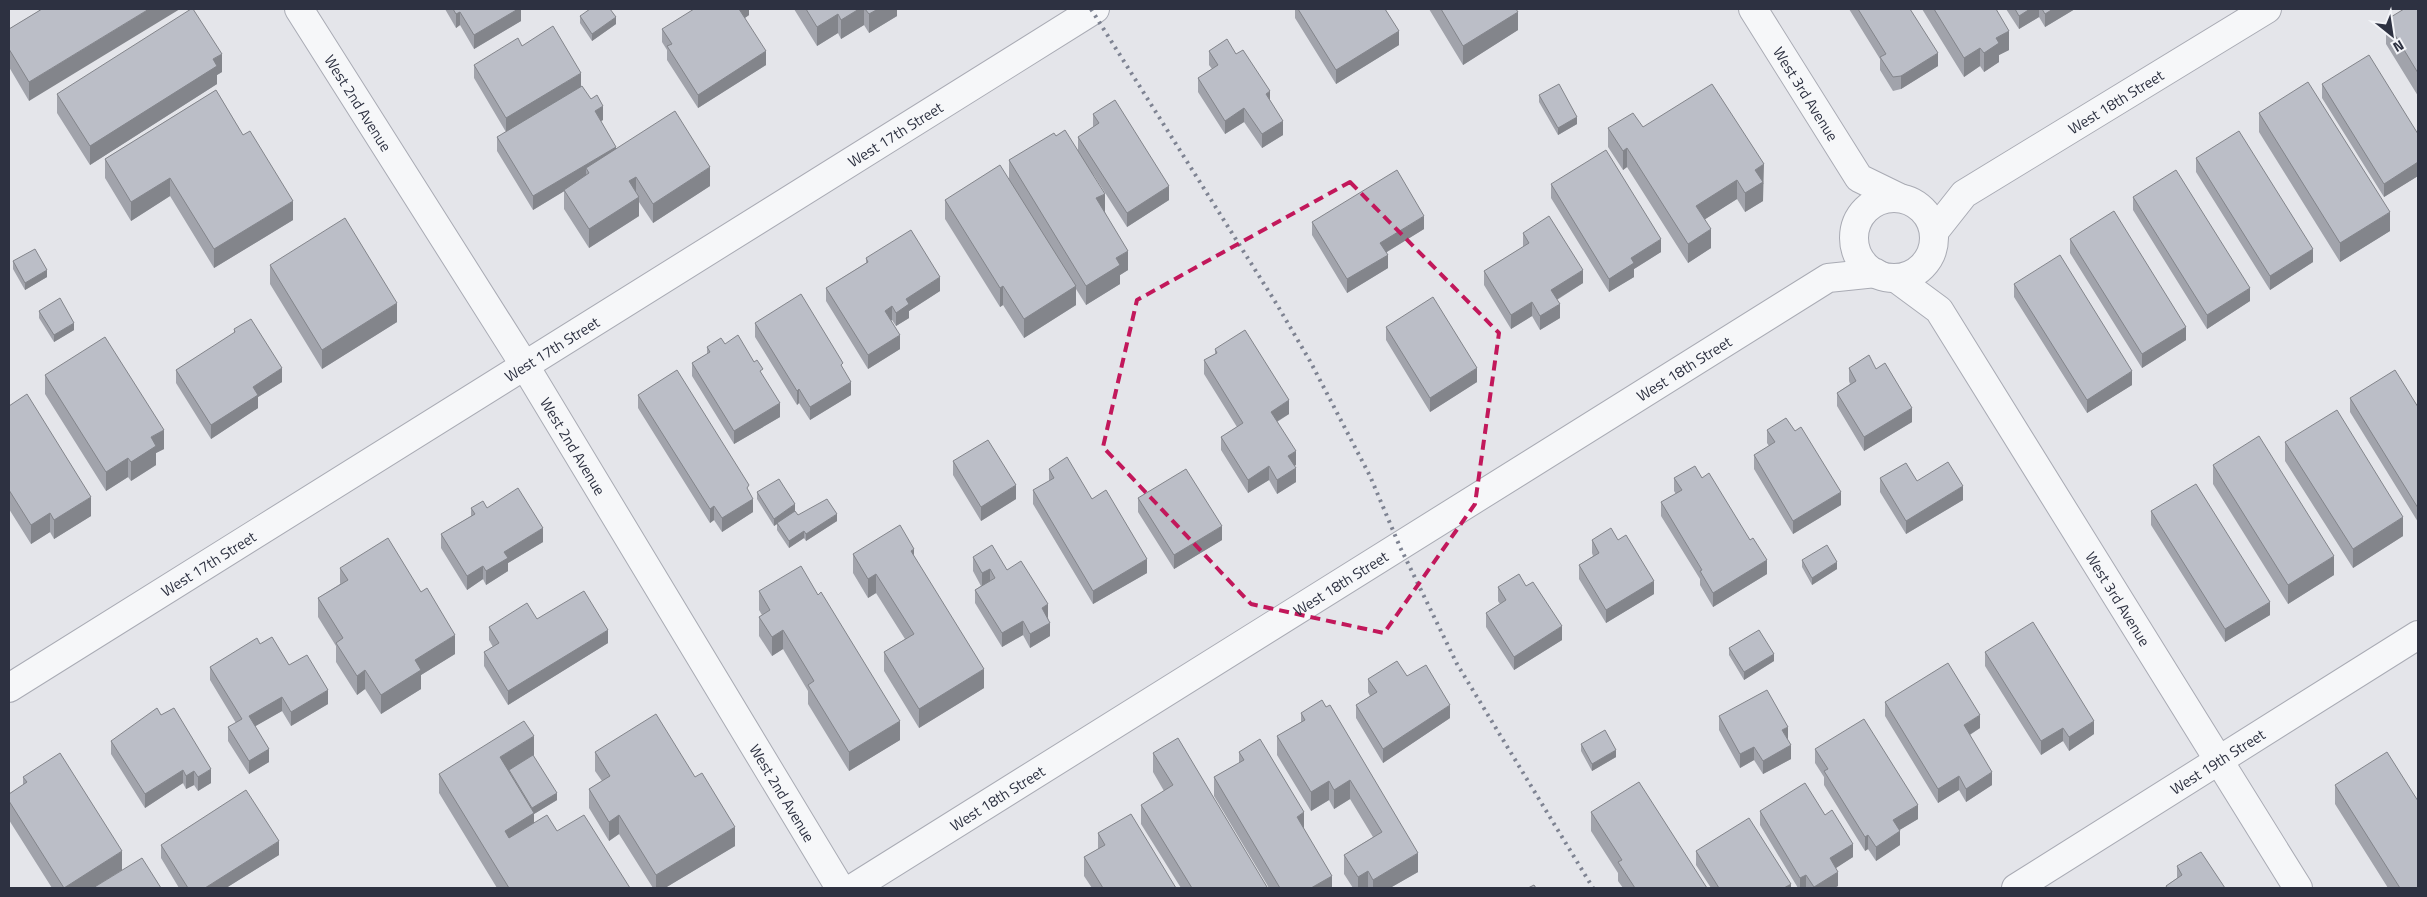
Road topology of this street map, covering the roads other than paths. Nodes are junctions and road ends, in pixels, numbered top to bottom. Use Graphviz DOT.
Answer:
graph roads {
  1 [pos="299,9"];
  2 [pos="1095,9"];
  3 [pos="1753,9"];
  4 [pos="2267,9"];
  5 [pos="1859,178"];
  6 [pos="1964,194"];
  7 [pos="1906,200"];
  8 [pos="1856,228"];
  9 [pos="1932,245"];
  10 [pos="1886,276"];
  11 [pos="1828,278"];
  12 [pos="1939,310"];
  13 [pos="525,366"];
  14 [pos="2418,635"];
  15 [pos="9,688"];
  16 [pos="2219,761"];
  17 [pos="840,888"];
  18 [pos="853,888"];
  19 [pos="2016,888"];
  20 [pos="2298,888"];
  1 -- 13 [label="street, West 2nd Avenue"];
  2 -- 13 [label="street, West 17th Street"];
  3 -- 5 [label="street, West 3rd Avenue"];
  4 -- 6 [label="street, West 18th Street"];
  5 -- 7 [label="street"];
  5 -- 8 [label="street"];
  6 -- 7 [label="street, West 18th Street"];
  6 -- 9 [label="street, West 18th Street"];
  7 -- 8 [label="street"];
  7 -- 9 [label="street"];
  8 -- 10 [label="street"];
  8 -- 11 [label="street, West 18th Street"];
  9 -- 10 [label="street"];
  9 -- 12 [label="street, West 3rd Avenue"];
  10 -- 11 [label="street, West 18th Street"];
  10 -- 12 [label="street, West 3rd Avenue"];
  11 -- 18 [label="street, West 18th Street"];
  12 -- 16 [label="street, West 3rd Avenue"];
  13 -- 15 [label="street, West 17th Street"];
  13 -- 17 [label="street, West 2nd Avenue"];
  14 -- 16 [label="street, West 19th Street"];
  16 -- 19 [label="street, West 19th Street"];
  16 -- 20 [label="street, West 3rd Avenue"];
}
